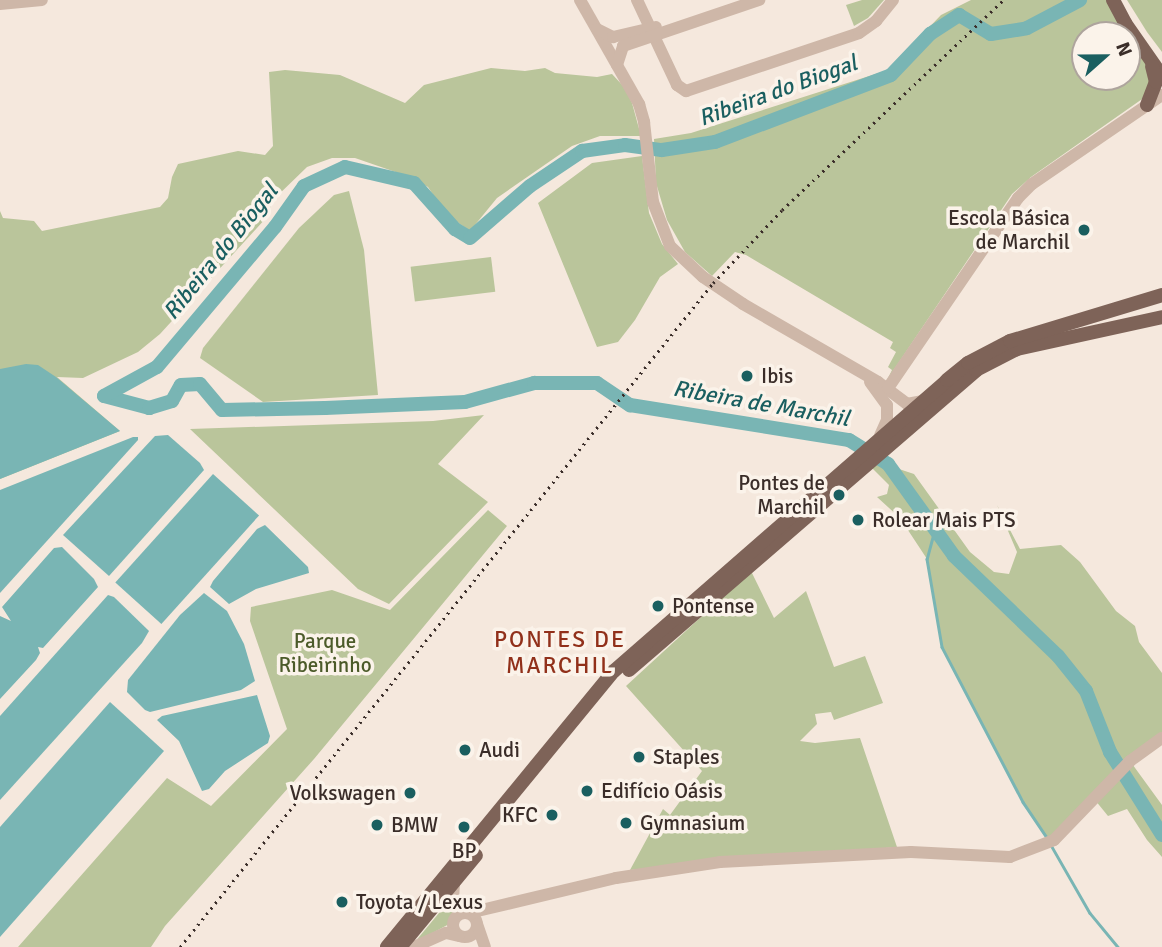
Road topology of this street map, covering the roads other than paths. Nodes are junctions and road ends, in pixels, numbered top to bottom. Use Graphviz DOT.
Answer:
graph roads {
  1 [pos="42,0"];
  2 [pos="580,0"];
  3 [pos="736,0"];
  4 [pos="758,0"];
  5 [pos="893,0"];
  6 [pos="1114,0"];
  7 [pos="1122,0"];
  8 [pos="2,2"];
  9 [pos="640,6"];
  10 [pos="596,29"];
  11 [pos="649,35"];
  12 [pos="614,48"];
  13 [pos="1158,60"];
  14 [pos="1162,76"];
  15 [pos="1162,95"];
  16 [pos="1147,106"];
  17 [pos="1162,297"];
  18 [pos="1162,318"];
  19 [pos="850,367"];
  20 [pos="892,391"];
  21 [pos="922,401"];
  22 [pos="879,445"];
  23 [pos="859,461"];
  24 [pos="1162,738"];
  25 [pos="454,882"];
  26 [pos="474,915"];
  27 [pos="461,937"];
  28 [pos="387,947"];
  29 [pos="400,947"];
  30 [pos="414,947"];
  31 [pos="478,947"];
  32 [pos="485,947"];
  1 -- 8 [label="street"];
  2 -- 10 [label="street"];
  3 -- 11 [label="street"];
  4 -- 11 [label="street"];
  5 -- 11 [label="street"];
  6 -- 13 [label="main road"];
  7 -- 13 [label="main road"];
  9 -- 11 [label="street"];
  10 -- 12 [label="street"];
  10 -- 12 [label="street"];
  11 -- 12 [label="street"];
  12 -- 19 [label="street"];
  13 -- 14 [label="main road"];
  13 -- 16 [label="main road"];
  15 -- 16 [label="street"];
  16 -- 20 [label="street"];
  17 -- 21 [label="main road"];
  18 -- 22 [label="main road"];
  19 -- 20 [label="street"];
  19 -- 22 [label="street"];
  20 -- 21 [label="street"];
  21 -- 22 [label="main road"];
  22 -- 23 [label="main road"];
  23 -- 25 [label="main road"];
  23 -- 28 [label="main road"];
  24 -- 26 [label="street"];
  25 -- 26 [label="street"];
  25 -- 29 [label="main road"];
  26 -- 27 [label="street"];
  26 -- 27 [label="street"];
  26 -- 32 [label="street"];
  27 -- 30 [label="street"];
  27 -- 31 [label="street"];
}
